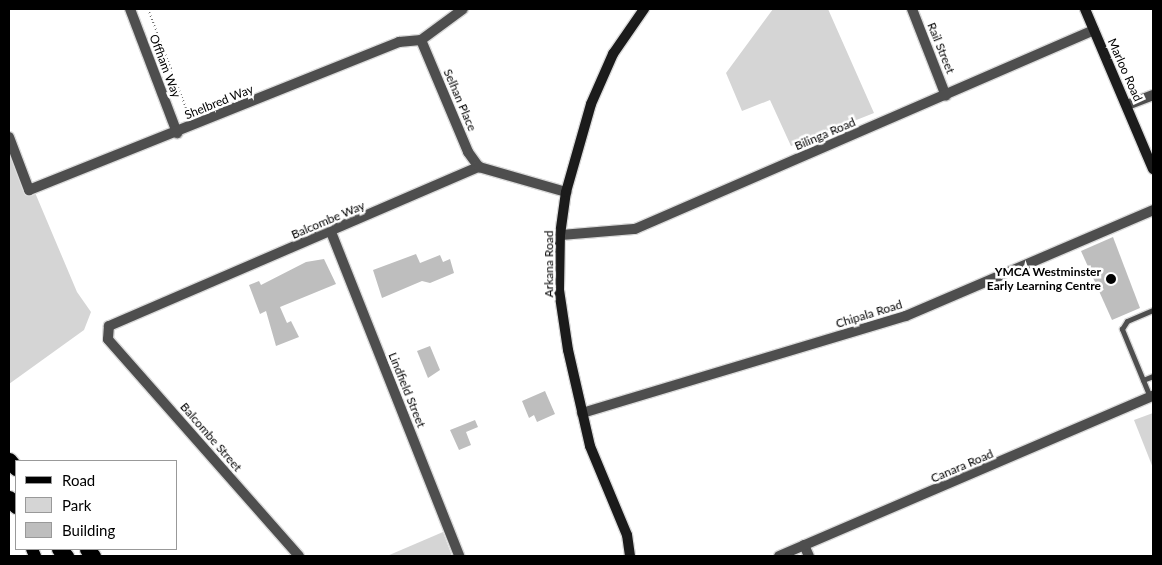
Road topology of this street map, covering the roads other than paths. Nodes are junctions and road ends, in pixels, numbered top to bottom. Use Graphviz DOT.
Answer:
graph roads {
  1 [pos="130,9"];
  2 [pos="463,9"];
  3 [pos="644,9"];
  4 [pos="912,9"];
  5 [pos="1085,9"];
  6 [pos="1094,30"];
  7 [pos="421,40"];
  8 [pos="1153,94"];
  9 [pos="946,96"];
  10 [pos="1127,106"];
  11 [pos="177,133"];
  12 [pos="9,137"];
  13 [pos="479,167"];
  14 [pos="1153,169"];
  15 [pos="566,192"];
  16 [pos="1153,210"];
  17 [pos="331,232"];
  18 [pos="560,235"];
  19 [pos="1153,310"];
  20 [pos="106,332"];
  21 [pos="1153,376"];
  22 [pos="1143,380"];
  23 [pos="1152,397"];
  24 [pos="582,413"];
  25 [pos="804,545"];
  26 [pos="299,556"];
  27 [pos="459,556"];
  28 [pos="630,556"];
  29 [pos="779,556"];
  30 [pos="809,556"];
  1 -- 11 [label="street, Offham Way"];
  2 -- 7 [label="street, Shelbred Way"];
  3 -- 15 [label="main road, Arkana Road"];
  4 -- 9 [label="street, Rail Street"];
  5 -- 6 [label="main road, Marloo Road"];
  6 -- 9 [label="street, Bilinga Road"];
  6 -- 10 [label="main road, Marloo Road"];
  7 -- 11 [label="street, Shelbred Way"];
  7 -- 13 [label="street, Selhan Place"];
  8 -- 10 [label="street"];
  9 -- 18 [label="street, Bilinga Road"];
  10 -- 14 [label="main road, Marloo Road"];
  11 -- 12 [label="street, Shelbred Way"];
  13 -- 15 [label="street"];
  13 -- 17 [label="street, Balcombe Way"];
  15 -- 18 [label="main road, Arkana Road"];
  16 -- 24 [label="street, Chipala Road"];
  17 -- 20 [label="street, Balcombe Way"];
  17 -- 27 [label="street, Lindfield Street"];
  18 -- 24 [label="main road, Arkana Road"];
  19 -- 22 [label="lane"];
  20 -- 26 [label="street, Balcombe Street"];
  21 -- 22 [label="lane"];
  22 -- 23 [label="lane"];
  23 -- 25 [label="street, Canara Road"];
  24 -- 28 [label="main road, Arkana Road"];
  25 -- 29 [label="street, Canara Road"];
  25 -- 30 [label="street"];
}
